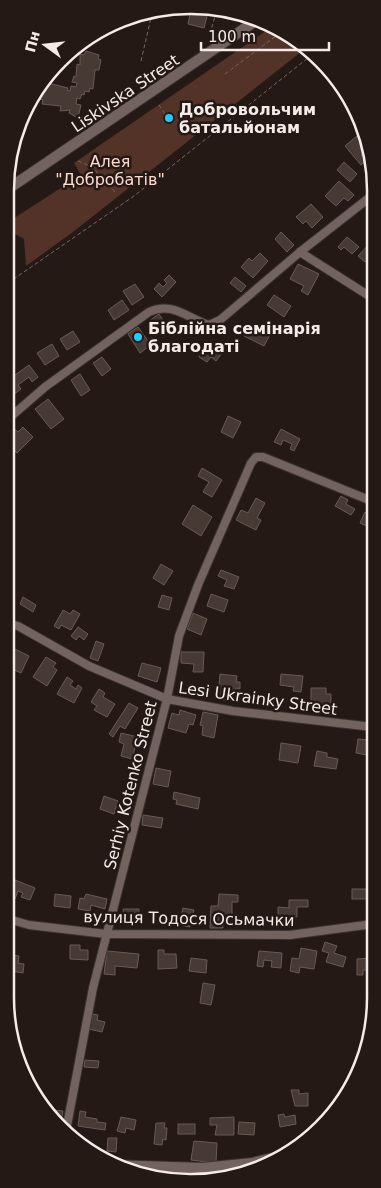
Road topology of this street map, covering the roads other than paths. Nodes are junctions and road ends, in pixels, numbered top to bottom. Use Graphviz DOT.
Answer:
graph roads {
  1 [pos="251,24"];
  2 [pos="14,185"];
  3 [pos="367,199"];
  4 [pos="300,252"];
  5 [pos="367,294"];
  6 [pos="14,415"];
  7 [pos="367,499"];
  8 [pos="14,625"];
  9 [pos="167,699"];
  10 [pos="367,726"];
  11 [pos="14,921"];
  12 [pos="367,925"];
  13 [pos="106,934"];
  14 [pos="67,1123"];
  15 [pos="239,1167"];
  16 [pos="145,1168"];
  1 -- 2 [label="street, Liskivska Street"];
  3 -- 4 [label="street"];
  4 -- 5 [label="street"];
  4 -- 6 [label="street"];
  7 -- 9 [label="street, Serhiy Kotenko Street"];
  8 -- 9 [label="street, Lesi Ukrainky Street"];
  9 -- 10 [label="street, Lesi Ukrainky Street"];
  9 -- 13 [label="street, Serhiy Kotenko Street"];
  11 -- 13 [label="street, вулиця Тодося Осьмачки"];
  12 -- 13 [label="street, вулиця Тодося Осьмачки"];
  13 -- 14 [label="street, Serhiy Kotenko Street"];
  15 -- 16 [label="street"];
}
